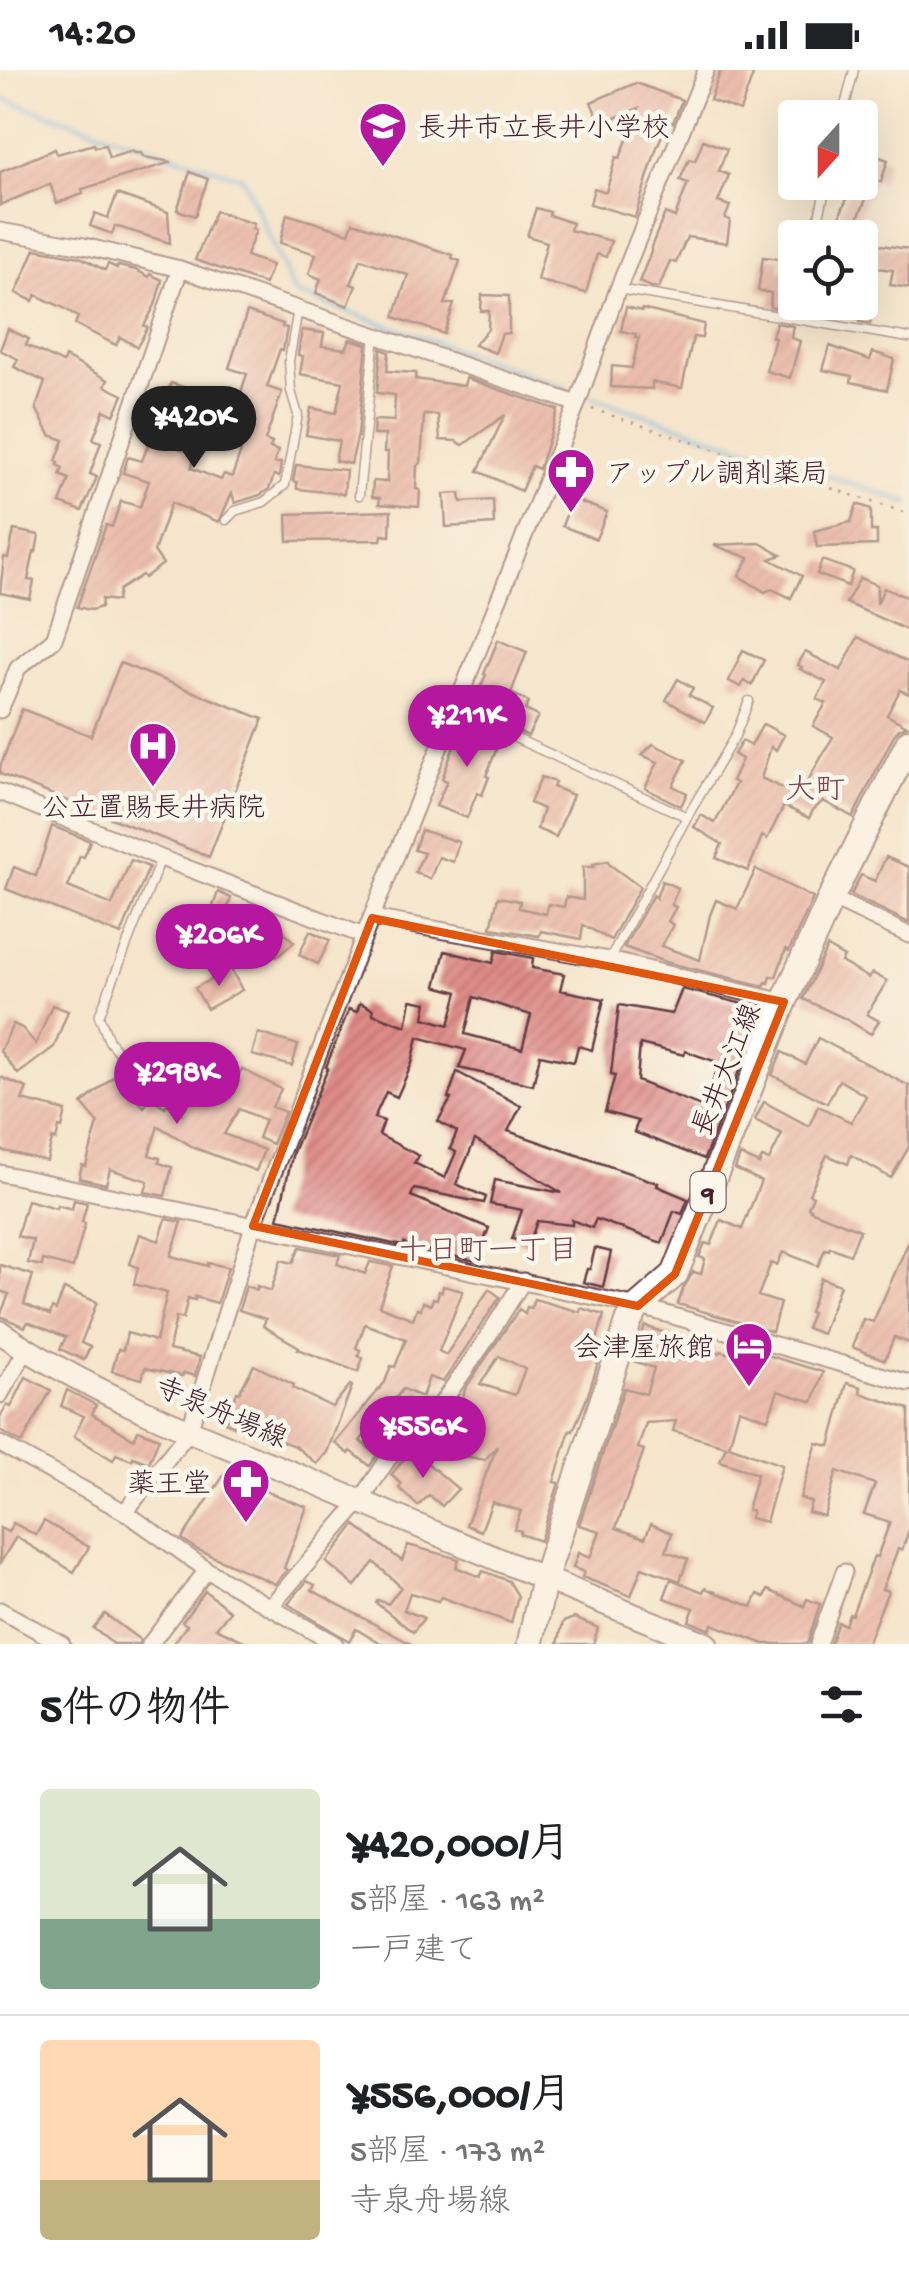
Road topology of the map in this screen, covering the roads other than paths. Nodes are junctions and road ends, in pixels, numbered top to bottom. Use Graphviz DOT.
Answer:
graph roads {
  1 [pos="706,70"];
  2 [pos="854,70"];
  3 [pos="846,100"];
  4 [pos="0,231"];
  5 [pos="180,269"];
  6 [pos="618,289"];
  7 [pos="298,309"];
  8 [pos="375,335"];
  9 [pos="909,338"];
  10 [pos="577,404"];
  11 [pos="359,494"];
  12 [pos="226,520"];
  13 [pos="749,702"];
  14 [pos="0,710"];
  15 [pos="454,710"];
  16 [pos="909,742"];
  17 [pos="0,792"];
  18 [pos="686,817"];
  19 [pos="161,858"];
  20 [pos="831,898"];
  21 [pos="372,918"];
  22 [pos="909,934"];
  23 [pos="364,936"];
  24 [pos="609,960"];
  25 [pos="784,1002"];
  26 [pos="141,1080"];
  27 [pos="0,1173"];
  28 [pos="253,1226"];
  29 [pos="523,1282"];
  30 [pos="638,1306"];
  31 [pos="0,1332"];
  32 [pos="26,1350"];
  33 [pos="909,1383"];
  34 [pos="0,1395"];
  35 [pos="189,1430"];
  36 [pos="0,1444"];
  37 [pos="360,1502"];
  38 [pos="125,1512"];
  39 [pos="207,1570"];
  40 [pos="844,1572"];
  41 [pos="544,1580"];
  42 [pos="270,1607"];
  43 [pos="0,1610"];
  44 [pos="62,1644"];
  45 [pos="150,1644"];
  46 [pos="335,1644"];
  47 [pos="530,1644"];
  48 [pos="706,1644"];
  49 [pos="818,1644"];
  1 -- 6 [label="street"];
  2 -- 3 [label="lane"];
  4 -- 5 [label="street"];
  5 -- 7 [label="street"];
  5 -- 14 [label="street"];
  6 -- 9 [label="lane"];
  6 -- 10 [label="street"];
  7 -- 8 [label="street"];
  7 -- 12 [label="lane"];
  8 -- 10 [label="street"];
  8 -- 11 [label="lane"];
  10 -- 15 [label="street"];
  13 -- 18 [label="lane"];
  15 -- 18 [label="lane"];
  15 -- 21 [label="street"];
  16 -- 20 [label="main road, 長井大江線 / 9"];
  17 -- 19 [label="street"];
  18 -- 24 [label="lane"];
  19 -- 23 [label="street"];
  19 -- 26 [label="lane"];
  20 -- 22 [label="street"];
  20 -- 25 [label="main road, 長井大江線 / 9"];
  21 -- 23 [label="street"];
  21 -- 24 [label="street"];
  23 -- 28 [label="street"];
  24 -- 25 [label="street"];
  25 -- 30 [label="main road, 長井大江線 / 9"];
  27 -- 28 [label="street"];
  28 -- 29 [label="street"];
  28 -- 35 [label="street"];
  29 -- 30 [label="street"];
  29 -- 37 [label="street"];
  30 -- 33 [label="street"];
  30 -- 41 [label="main road, 長井大江線 / 9"];
  31 -- 32 [label="main road, 寺泉舟場線"];
  32 -- 34 [label="street"];
  32 -- 35 [label="main road, 寺泉舟場線"];
  35 -- 37 [label="main road, 寺泉舟場線"];
  35 -- 38 [label="street"];
  36 -- 38 [label="street"];
  37 -- 41 [label="main road, 寺泉舟場線"];
  37 -- 42 [label="street"];
  38 -- 39 [label="street"];
  39 -- 42 [label="street"];
  39 -- 45 [label="street"];
  40 -- 49 [label="street"];
  41 -- 47 [label="main road, 長井大江線 / 9"];
  41 -- 48 [label="main road, 寺泉舟場線"];
  42 -- 46 [label="street"];
  43 -- 44 [label="street"];
}
